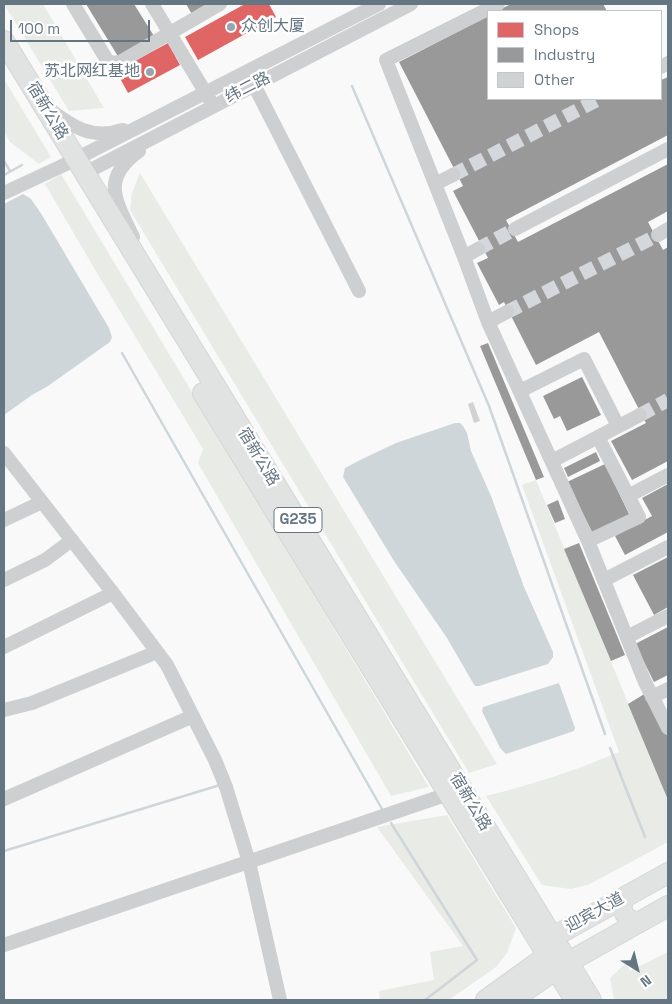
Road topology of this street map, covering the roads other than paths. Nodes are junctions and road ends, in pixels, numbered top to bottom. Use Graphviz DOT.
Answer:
graph roads {
  1 [pos="73,4"];
  2 [pos="152,4"];
  3 [pos="220,4"];
  4 [pos="379,4"];
  5 [pos="411,4"];
  6 [pos="498,4"];
  7 [pos="169,32"];
  8 [pos="4,41"];
  9 [pos="4,67"];
  10 [pos="254,85"];
  11 [pos="206,93"];
  12 [pos="184,104"];
  13 [pos="43,105"];
  14 [pos="213,106"];
  15 [pos="174,127"];
  16 [pos="668,148"];
  17 [pos="75,166"];
  18 [pos="453,175"];
  19 [pos="435,184"];
  20 [pos="4,193"];
  21 [pos="516,230"];
  22 [pos="478,249"];
  23 [pos="464,256"];
  24 [pos="359,291"];
  25 [pos="507,312"];
  26 [pos="488,322"];
  27 [pos="183,333"];
  28 [pos="520,391"];
  29 [pos="640,415"];
  30 [pos="618,426"];
  31 [pos="598,437"];
  32 [pos="6,459"];
  33 [pos="552,461"];
  34 [pos="668,475"];
  35 [pos="628,496"];
  36 [pos="42,502"];
  37 [pos="4,520"];
  38 [pos="72,540"];
  39 [pos="588,541"];
  40 [pos="668,547"];
  41 [pos="4,580"];
  42 [pos="604,580"];
  43 [pos="113,592"];
  44 [pos="668,616"];
  45 [pos="627,637"];
  46 [pos="4,646"];
  47 [pos="157,652"];
  48 [pos="668,689"];
  49 [pos="652,697"];
  50 [pos="4,710"];
  51 [pos="193,716"];
  52 [pos="668,728"];
  53 [pos="448,794"];
  54 [pos="4,799"];
  55 [pos="249,862"];
  56 [pos="668,873"];
  57 [pos="624,897"];
  58 [pos="668,906"];
  59 [pos="639,922"];
  60 [pos="553,937"];
  61 [pos="4,945"];
  62 [pos="557,962"];
  63 [pos="280,1000"];
  64 [pos="486,1000"];
  65 [pos="512,1000"];
  66 [pos="574,1000"];
  67 [pos="591,1000"];
  1 -- 7 [label="street"];
  2 -- 7 [label="street"];
  3 -- 7 [label="street"];
  4 -- 11 [label="street, 纬二路"];
  5 -- 10 [label="street, 纬二路"];
  6 -- 19 [label="street"];
  7 -- 11 [label="street"];
  8 -- 13 [label="highway, 宿新公路 / G235"];
  9 -- 17 [label="highway, 宿新公路 / G235"];
  10 -- 14 [label="street, 纬二路"];
  10 -- 24 [label="street"];
  11 -- 12 [label="street, 纬二路"];
  11 -- 14 [label="street"];
  12 -- 13 [label="street"];
  12 -- 17 [label="street, 纬二路"];
  13 -- 17 [label="highway, 宿新公路 / G235"];
  14 -- 15 [label="street, 纬二路"];
  15 -- 17 [label="street, 纬二路"];
  15 -- 27 [label="street"];
  16 -- 21 [label="street"];
  17 -- 20 [label="street"];
  17 -- 27 [label="highway, 宿新公路 / G235"];
  17 -- 53 [label="highway, 宿新公路 / G235"];
  18 -- 19 [label="street"];
  19 -- 23 [label="street"];
  22 -- 23 [label="street"];
  23 -- 26 [label="street"];
  25 -- 26 [label="street"];
  26 -- 28 [label="street"];
  27 -- 60 [label="highway, 宿新公路 / G235"];
  28 -- 30 [label="street"];
  28 -- 33 [label="street"];
  29 -- 30 [label="street"];
  30 -- 31 [label="street"];
  31 -- 33 [label="street"];
  31 -- 35 [label="street"];
  32 -- 36 [label="street"];
  33 -- 39 [label="street"];
  34 -- 35 [label="street"];
  35 -- 39 [label="street"];
  36 -- 37 [label="street"];
  36 -- 38 [label="street"];
  38 -- 41 [label="street"];
  38 -- 43 [label="street"];
  39 -- 42 [label="street"];
  40 -- 42 [label="street"];
  42 -- 45 [label="street"];
  43 -- 46 [label="street"];
  43 -- 47 [label="street"];
  44 -- 45 [label="street"];
  45 -- 49 [label="street"];
  47 -- 50 [label="street"];
  47 -- 51 [label="street"];
  48 -- 49 [label="street"];
  49 -- 52 [label="street"];
  51 -- 54 [label="street"];
  51 -- 55 [label="street"];
  53 -- 55 [label="street"];
  53 -- 62 [label="highway, 宿新公路 / G235"];
  55 -- 61 [label="street"];
  55 -- 63 [label="street"];
  56 -- 57 [label="highway, 迎宾大道"];
  57 -- 59 [label="main road"];
  57 -- 60 [label="highway, 迎宾大道"];
  58 -- 59 [label="highway, 迎宾大道"];
  59 -- 62 [label="highway, 迎宾大道"];
  60 -- 62 [label="highway, 迎宾大道"];
  62 -- 64 [label="highway, 迎宾大道"];
  62 -- 65 [label="highway, 迎宾大道"];
  62 -- 66 [label="highway, 宿新公路 / G235"];
  62 -- 67 [label="highway, 宿新公路 / G235"];
}
